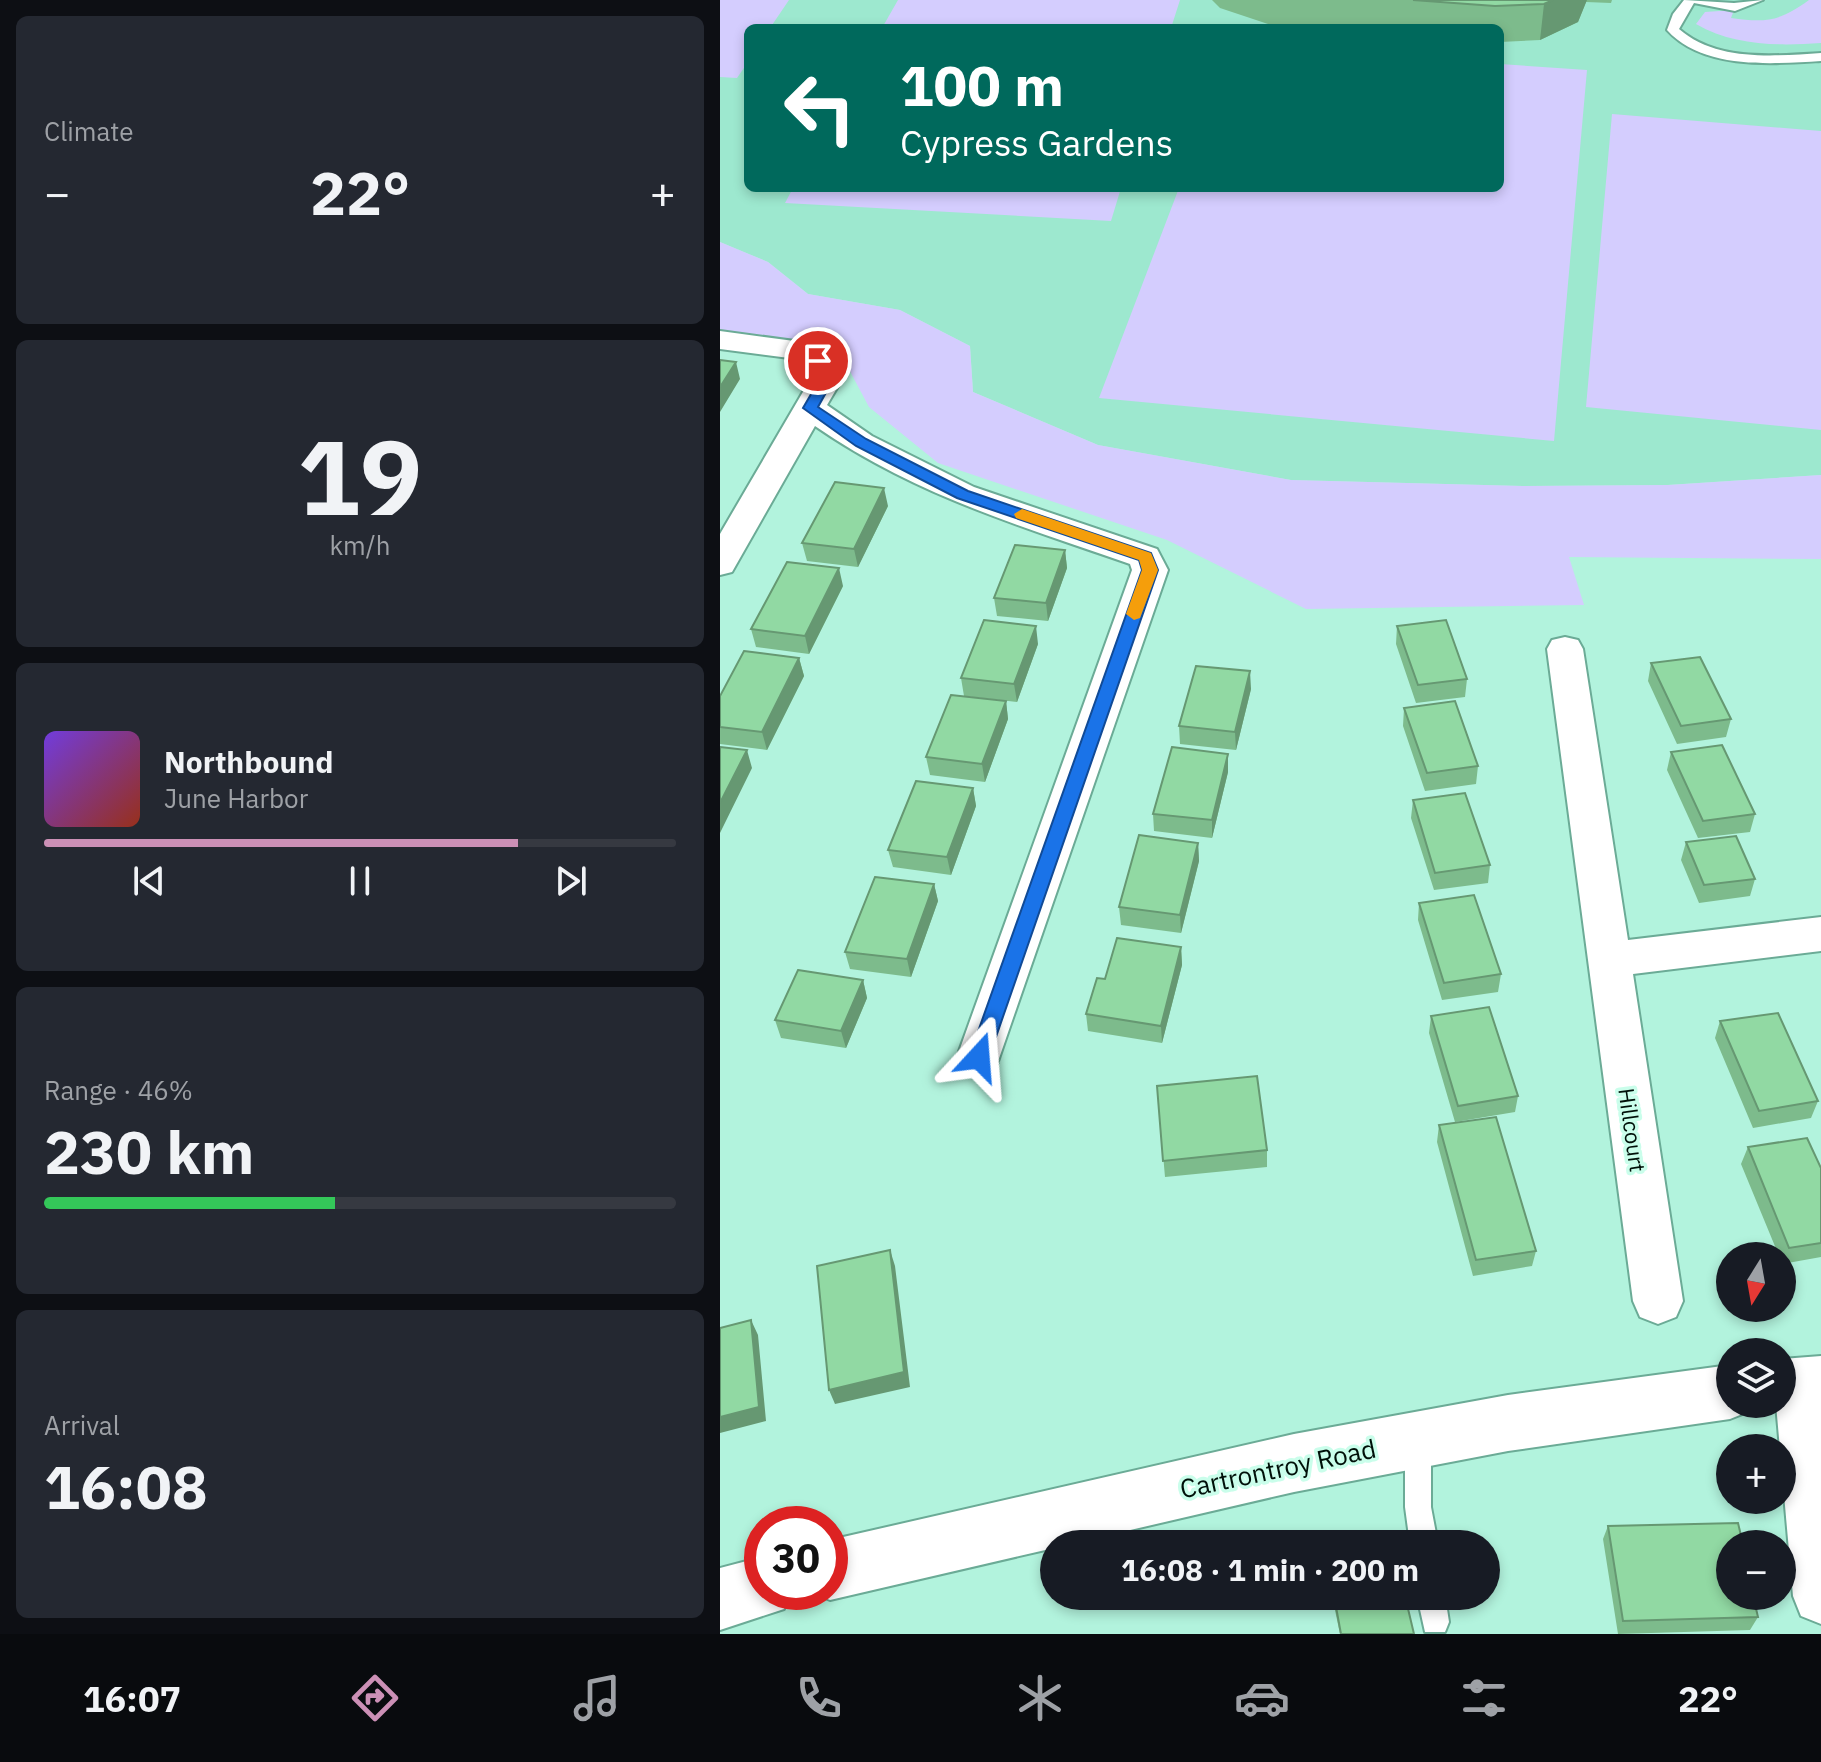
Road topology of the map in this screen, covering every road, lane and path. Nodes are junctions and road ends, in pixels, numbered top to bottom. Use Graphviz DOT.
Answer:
graph roads {
  1 [pos="1690,0"];
  2 [pos="1697,0"];
  3 [pos="1757,0"];
  4 [pos="1821,57"];
  5 [pos="720,340"];
  6 [pos="810,408"];
  7 [pos="720,564"];
  8 [pos="1565,649"];
  9 [pos="1821,934"];
  10 [pos="1607,960"];
  11 [pos="979,1057"];
  12 [pos="1658,1301"];
  13 [pos="1801,1384"];
  14 [pos="1716,1394"];
  15 [pos="1418,1441"];
  16 [pos="1422,1530"];
  17 [pos="848,1566"];
  18 [pos="744,1592"];
  19 [pos="1821,1596"];
  20 [pos="720,1599"];
  1 -- 4 [label="lane"];
  2 -- 3 [label="lane"];
  5 -- 6 [label="street"];
  6 -- 7 [label="street"];
  6 -- 11 [label="street"];
  8 -- 10 [label="street, Hillcourt"];
  9 -- 10 [label="street"];
  10 -- 12 [label="street, Hillcourt"];
  13 -- 19 [label="street"];
  14 -- 15 [label="street, Cartrontroy Road"];
  15 -- 16 [label="lane"];
  15 -- 17 [label="street, Cartrontroy Road"];
  18 -- 20 [label="street"];
}
